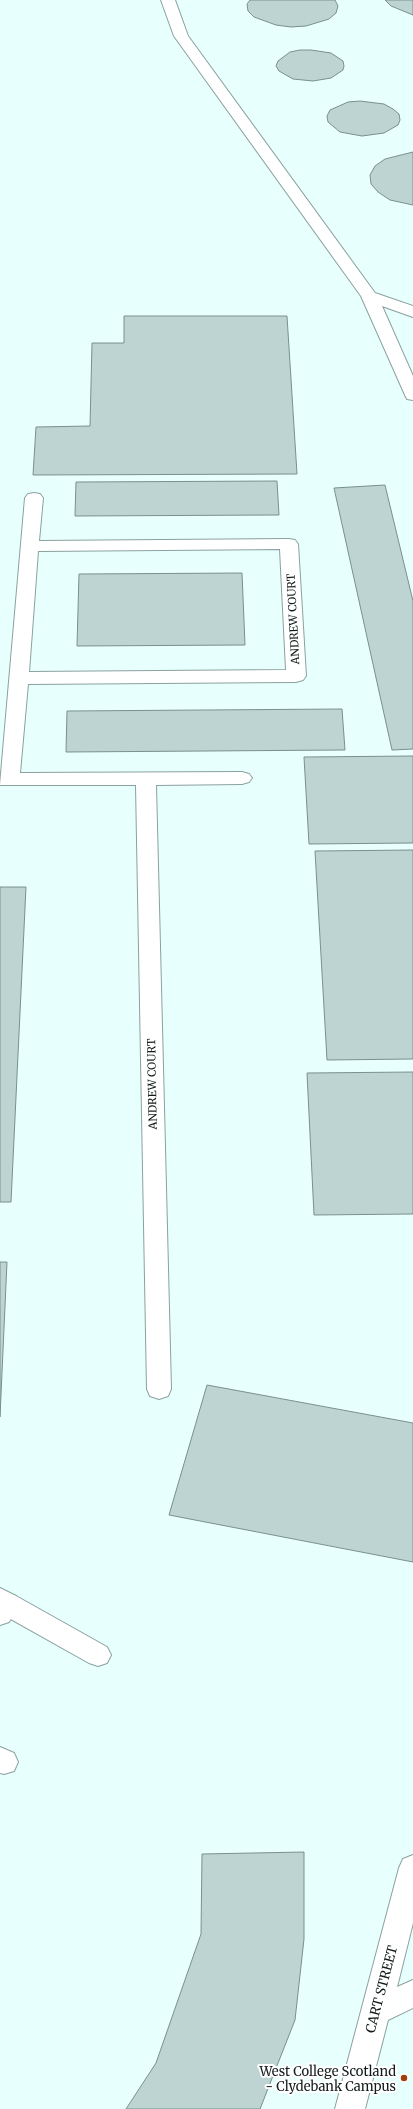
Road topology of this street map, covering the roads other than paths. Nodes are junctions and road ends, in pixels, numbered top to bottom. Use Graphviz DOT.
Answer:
graph roads {
  1 [pos="168,0"];
  2 [pos="369,296"];
  3 [pos="413,312"];
  4 [pos="413,395"];
  5 [pos="34,498"];
  6 [pos="30,546"];
  7 [pos="18,678"];
  8 [pos="242,778"];
  9 [pos="5,779"];
  10 [pos="146,779"];
  11 [pos="159,1388"];
  12 [pos="2,1606"];
  13 [pos="98,1655"];
  14 [pos="413,1868"];
  15 [pos="413,1994"];
  16 [pos="375,2011"];
  17 [pos="350,2109"];
  1 -- 2 [label="street"];
  2 -- 3 [label="street"];
  2 -- 4 [label="street"];
  5 -- 6 [label="street"];
  6 -- 7 [label="street"];
  6 -- 7 [label="street, ANDREW COURT"];
  7 -- 9 [label="street"];
  8 -- 10 [label="street"];
  9 -- 10 [label="street"];
  10 -- 11 [label="street, ANDREW COURT"];
  12 -- 13 [label="street"];
  14 -- 16 [label="street, CART STREET"];
  15 -- 16 [label="street"];
  16 -- 17 [label="street, CART STREET"];
}
